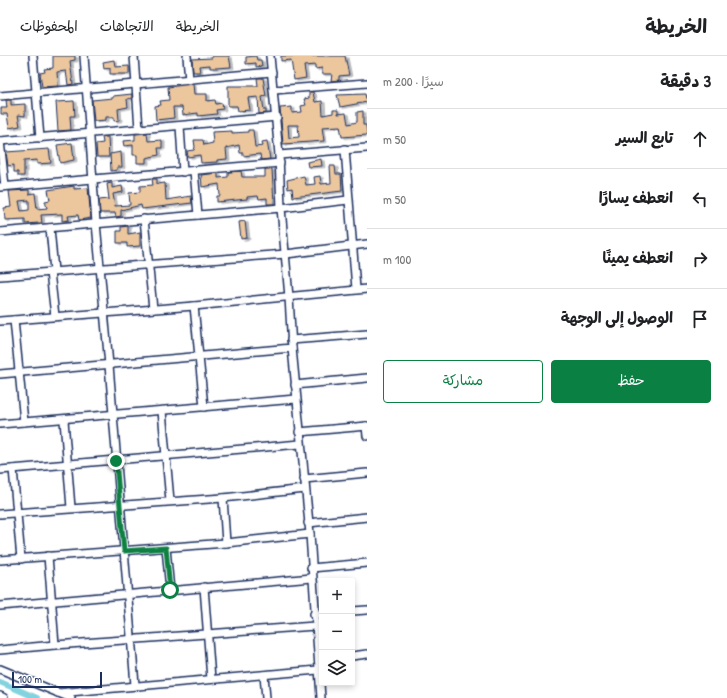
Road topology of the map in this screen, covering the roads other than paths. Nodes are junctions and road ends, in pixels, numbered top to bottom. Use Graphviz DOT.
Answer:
graph roads {
  1 [pos="33,56"];
  2 [pos="84,56"];
  3 [pos="134,56"];
  4 [pos="187,56"];
  5 [pos="270,56"];
  6 [pos="272,72"];
  7 [pos="189,80"];
  8 [pos="367,83"];
  9 [pos="136,84"];
  10 [pos="86,89"];
  11 [pos="274,90"];
  12 [pos="37,93"];
  13 [pos="0,96"];
  14 [pos="277,117"];
  15 [pos="180,126"];
  16 [pos="139,129"];
  17 [pos="90,134"];
  18 [pos="40,138"];
  19 [pos="0,142"];
  20 [pos="367,148"];
  21 [pos="345,149"];
  22 [pos="279,155"];
  23 [pos="280,164"];
  24 [pos="194,171"];
  25 [pos="183,172"];
  26 [pos="94,179"];
  27 [pos="3,187"];
  28 [pos="348,200"];
  29 [pos="281,208"];
  30 [pos="198,214"];
  31 [pos="144,219"];
  32 [pos="96,223"];
  33 [pos="50,228"];
  34 [pos="0,232"];
  35 [pos="367,244"];
  36 [pos="352,246"];
  37 [pos="286,254"];
  38 [pos="149,265"];
  39 [pos="100,269"];
  40 [pos="52,272"];
  41 [pos="0,273"];
  42 [pos="0,276"];
  43 [pos="367,288"];
  44 [pos="356,290"];
  45 [pos="289,296"];
  46 [pos="194,306"];
  47 [pos="153,309"];
  48 [pos="104,312"];
  49 [pos="54,316"];
  50 [pos="14,320"];
  51 [pos="0,321"];
  52 [pos="367,334"];
  53 [pos="291,340"];
  54 [pos="292,348"];
  55 [pos="199,357"];
  56 [pos="110,365"];
  57 [pos="19,373"];
  58 [pos="0,374"];
  59 [pos="367,378"];
  60 [pos="295,385"];
  61 [pos="296,399"];
  62 [pos="204,407"];
  63 [pos="162,411"];
  64 [pos="113,415"];
  65 [pos="64,420"];
  66 [pos="24,422"];
  67 [pos="0,424"];
  68 [pos="366,426"];
  69 [pos="299,432"];
  70 [pos="367,436"];
  71 [pos="300,444"];
  72 [pos="166,456"];
  73 [pos="116,461"];
  74 [pos="68,465"];
  75 [pos="13,469"];
  76 [pos="0,470"];
  77 [pos="367,473"];
  78 [pos="304,479"];
  79 [pos="305,489"];
  80 [pos="223,498"];
  81 [pos="170,501"];
  82 [pos="120,506"];
  83 [pos="71,508"];
  84 [pos="17,513"];
  85 [pos="0,514"];
  86 [pos="367,517"];
  87 [pos="308,523"];
  88 [pos="310,534"];
  89 [pos="226,543"];
  90 [pos="166,548"];
  91 [pos="124,551"];
  92 [pos="48,556"];
  93 [pos="21,559"];
  94 [pos="0,560"];
  95 [pos="367,563"];
  96 [pos="311,568"];
  97 [pos="312,578"];
  98 [pos="204,588"];
  99 [pos="170,590"];
  100 [pos="128,594"];
  101 [pos="51,601"];
  102 [pos="0,606"];
  103 [pos="367,610"];
  104 [pos="355,611"];
  105 [pos="314,614"];
  106 [pos="319,614"];
  107 [pos="315,626"];
  108 [pos="208,633"];
  109 [pos="132,640"];
  110 [pos="55,645"];
  111 [pos="0,650"];
  112 [pos="319,652"];
  113 [pos="367,654"];
  114 [pos="355,656"];
  115 [pos="319,664"];
  116 [pos="0,669"];
  117 [pos="318,670"];
  118 [pos="264,675"];
  119 [pos="211,679"];
  120 [pos="135,685"];
  121 [pos="58,693"];
  122 [pos="0,696"];
  123 [pos="4,698"];
  124 [pos="71,698"];
  125 [pos="266,698"];
  126 [pos="321,698"];
  1 -- 12 [label="street"];
  2 -- 10 [label="street"];
  3 -- 9 [label="street"];
  4 -- 7 [label="street"];
  5 -- 6 [label="street"];
  6 -- 7 [label="street"];
  6 -- 11 [label="street"];
  7 -- 9 [label="street"];
  8 -- 11 [label="street"];
  9 -- 10 [label="street"];
  9 -- 16 [label="street"];
  10 -- 12 [label="street"];
  10 -- 17 [label="street"];
  11 -- 14 [label="street"];
  12 -- 13 [label="street"];
  12 -- 18 [label="street"];
  14 -- 15 [label="street"];
  14 -- 22 [label="street"];
  15 -- 16 [label="street"];
  15 -- 25 [label="street"];
  16 -- 17 [label="street"];
  17 -- 18 [label="street"];
  17 -- 26 [label="street"];
  18 -- 19 [label="street"];
  19 -- 27 [label="street"];
  20 -- 21 [label="street"];
  21 -- 22 [label="street"];
  21 -- 28 [label="street"];
  22 -- 23 [label="street"];
  23 -- 24 [label="street"];
  23 -- 29 [label="street"];
  24 -- 25 [label="street"];
  24 -- 30 [label="street"];
  25 -- 26 [label="street"];
  26 -- 27 [label="street"];
  26 -- 32 [label="street"];
  28 -- 29 [label="street"];
  28 -- 36 [label="street"];
  29 -- 30 [label="street"];
  29 -- 37 [label="street"];
  30 -- 31 [label="street"];
  31 -- 32 [label="street"];
  31 -- 38 [label="street"];
  32 -- 33 [label="street"];
  32 -- 39 [label="street"];
  33 -- 34 [label="street"];
  33 -- 40 [label="street"];
  35 -- 36 [label="street"];
  36 -- 37 [label="street"];
  36 -- 44 [label="street"];
  37 -- 38 [label="street"];
  37 -- 45 [label="street"];
  38 -- 39 [label="street"];
  38 -- 47 [label="street"];
  39 -- 40 [label="street"];
  39 -- 48 [label="street"];
  40 -- 42 [label="street"];
  40 -- 49 [label="street"];
  41 -- 42 [label="street"];
  43 -- 44 [label="street"];
  44 -- 45 [label="street"];
  45 -- 46 [label="street"];
  45 -- 53 [label="street"];
  46 -- 47 [label="street"];
  46 -- 55 [label="street"];
  47 -- 48 [label="street"];
  48 -- 49 [label="street"];
  48 -- 56 [label="street"];
  49 -- 50 [label="street"];
  50 -- 51 [label="street"];
  50 -- 57 [label="street"];
  52 -- 53 [label="street"];
  53 -- 54 [label="street"];
  54 -- 55 [label="street"];
  54 -- 60 [label="street"];
  55 -- 56 [label="street"];
  55 -- 62 [label="street"];
  56 -- 57 [label="street"];
  56 -- 64 [label="street"];
  57 -- 58 [label="street"];
  57 -- 66 [label="street"];
  59 -- 60 [label="street"];
  60 -- 61 [label="street"];
  61 -- 62 [label="street"];
  61 -- 69 [label="street"];
  62 -- 63 [label="street"];
  63 -- 64 [label="street"];
  63 -- 72 [label="street"];
  64 -- 65 [label="street"];
  64 -- 73 [label="street"];
  65 -- 66 [label="street"];
  65 -- 74 [label="street"];
  66 -- 67 [label="street"];
  68 -- 69 [label="street"];
  68 -- 70 [label="street"];
  69 -- 71 [label="street"];
  71 -- 72 [label="street"];
  71 -- 78 [label="street"];
  72 -- 73 [label="street"];
  72 -- 81 [label="street"];
  73 -- 74 [label="street"];
  73 -- 82 [label="street"];
  74 -- 75 [label="street"];
  74 -- 83 [label="street"];
  75 -- 76 [label="street"];
  75 -- 84 [label="street"];
  77 -- 78 [label="street"];
  78 -- 79 [label="street"];
  79 -- 80 [label="street"];
  79 -- 87 [label="street"];
  80 -- 81 [label="street"];
  80 -- 89 [label="street"];
  81 -- 82 [label="street"];
  82 -- 83 [label="street"];
  82 -- 91 [label="street"];
  83 -- 84 [label="street"];
  84 -- 85 [label="street"];
  84 -- 93 [label="street"];
  86 -- 87 [label="street"];
  87 -- 88 [label="street"];
  88 -- 89 [label="street"];
  88 -- 96 [label="street"];
  89 -- 90 [label="street"];
  90 -- 91 [label="street"];
  90 -- 99 [label="street"];
  91 -- 92 [label="street"];
  91 -- 100 [label="street"];
  92 -- 93 [label="street"];
  92 -- 101 [label="street"];
  93 -- 94 [label="street"];
  95 -- 96 [label="street"];
  96 -- 97 [label="street"];
  97 -- 98 [label="street"];
  97 -- 105 [label="street"];
  98 -- 99 [label="street"];
  98 -- 108 [label="street"];
  99 -- 100 [label="street"];
  100 -- 101 [label="street"];
  100 -- 109 [label="street"];
  101 -- 102 [label="street"];
  101 -- 110 [label="street"];
  103 -- 104 [label="street"];
  105 -- 106 [label="street"];
  105 -- 107 [label="street"];
  107 -- 108 [label="street"];
  107 -- 112 [label="street"];
  108 -- 109 [label="street"];
  108 -- 119 [label="street"];
  109 -- 110 [label="street"];
  109 -- 120 [label="street"];
  110 -- 111 [label="street"];
  113 -- 114 [label="street"];
  115 -- 117 [label="street"];
  116 -- 121 [label="street"];
  117 -- 118 [label="street"];
  117 -- 126 [label="street"];
  118 -- 119 [label="street"];
  118 -- 125 [label="street"];
  119 -- 120 [label="street"];
  120 -- 121 [label="street"];
  121 -- 124 [label="street"];
  122 -- 123 [label="street"];
}
